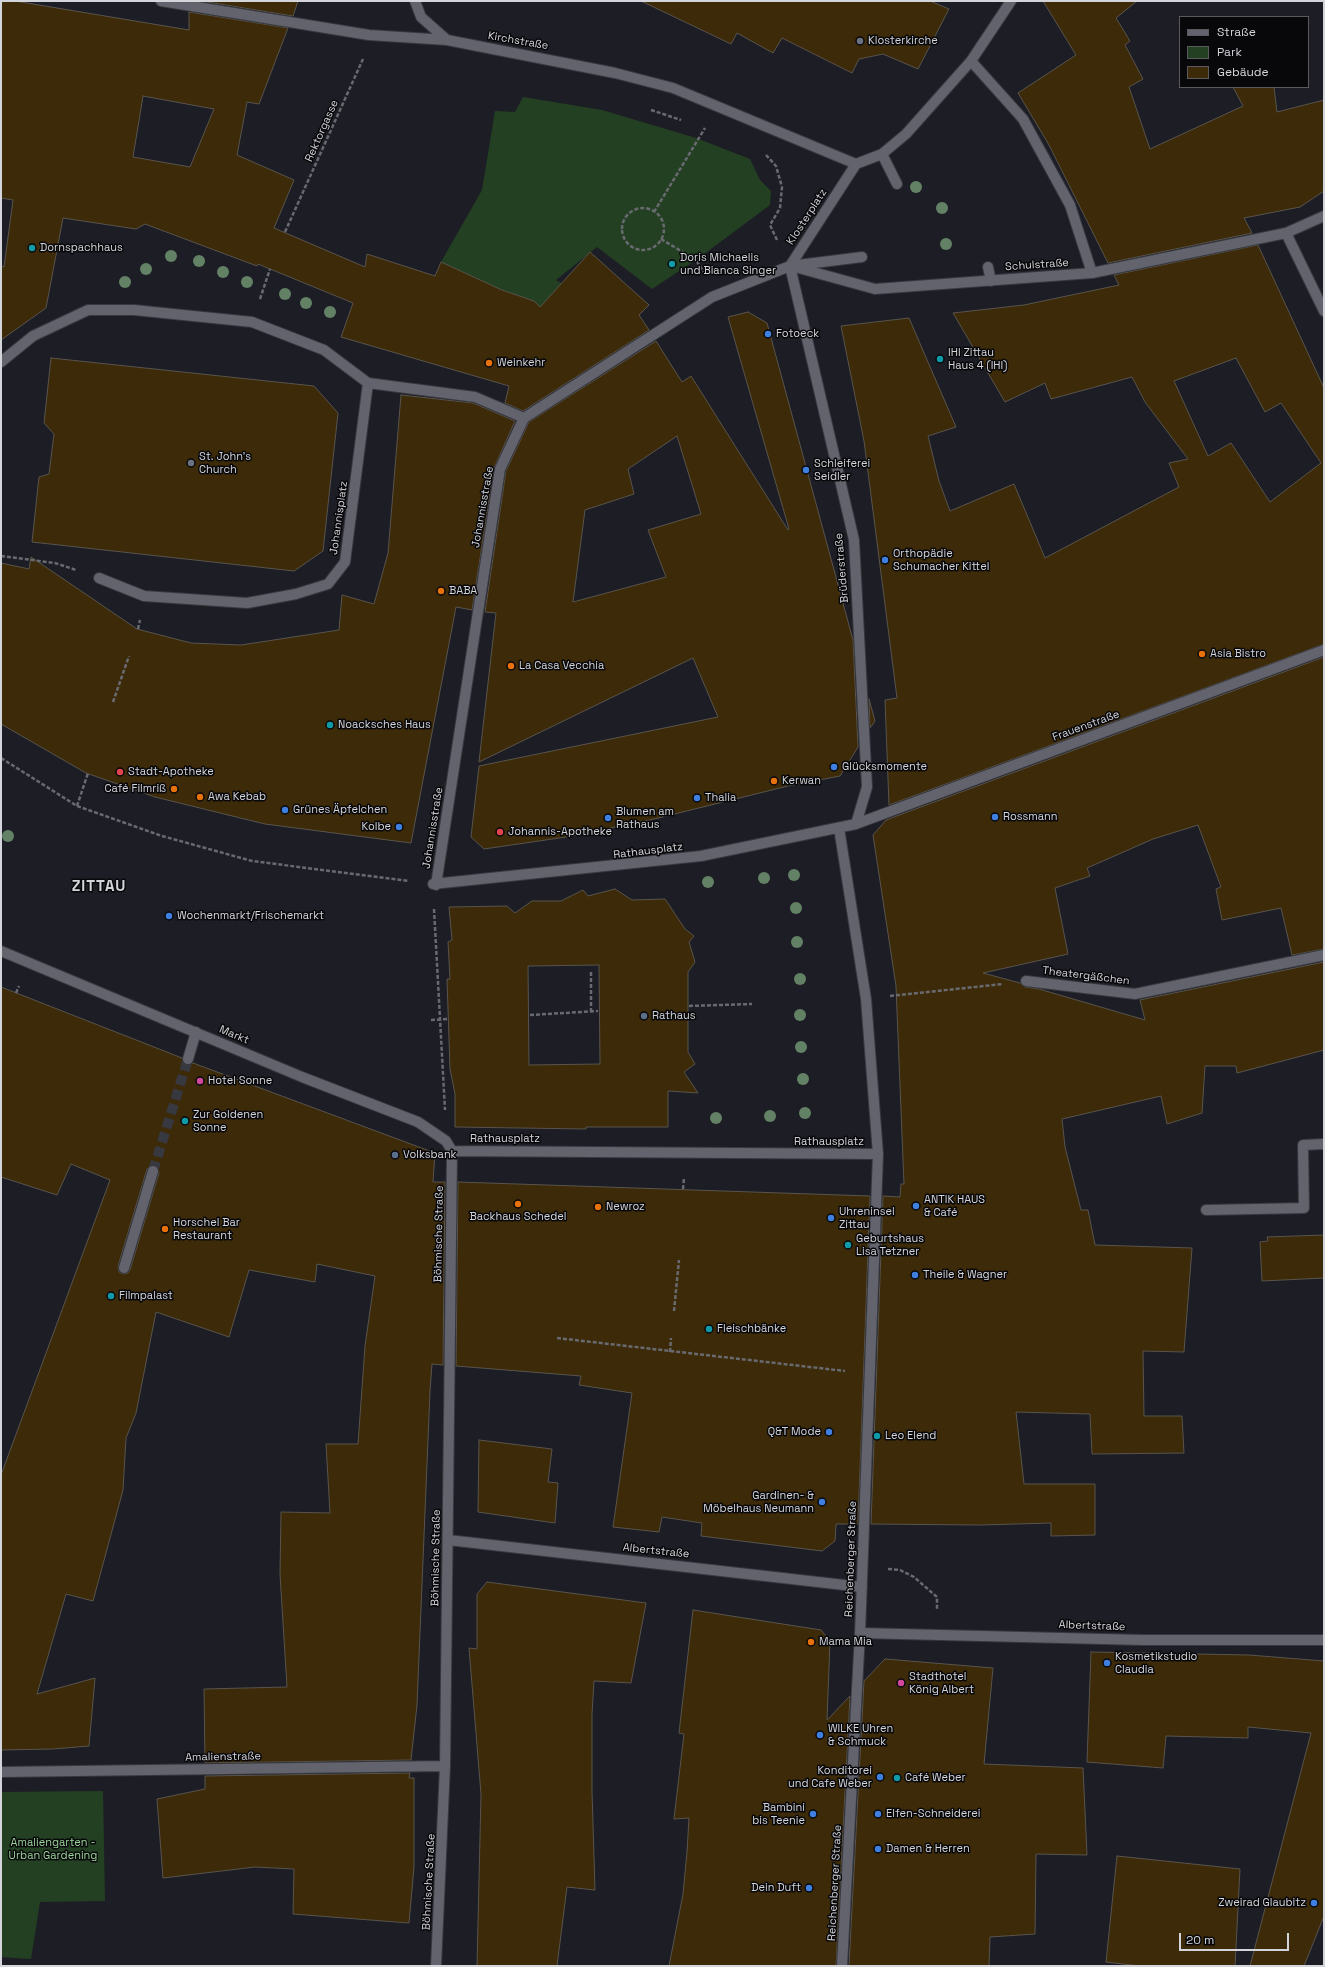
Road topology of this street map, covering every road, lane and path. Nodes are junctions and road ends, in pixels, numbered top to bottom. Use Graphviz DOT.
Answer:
graph roads {
  1 [pos="161,1"];
  2 [pos="414,1"];
  3 [pos="1011,1"];
  4 [pos="369,35"];
  5 [pos="447,40"];
  6 [pos="971,61"];
  7 [pos="717,107"];
  8 [pos="647,108"];
  9 [pos="683,121"];
  10 [pos="697,126"];
  11 [pos="704,128"];
  12 [pos="711,131"];
  13 [pos="761,152"];
  14 [pos="882,154"];
  15 [pos="856,164"];
  16 [pos="897,184"];
  17 [pos="654,212"];
  18 [pos="1324,216"];
  19 [pos="285,232"];
  20 [pos="1286,232"];
  21 [pos="661,239"];
  22 [pos="862,258"];
  23 [pos="790,266"];
  24 [pos="988,267"];
  25 [pos="270,269"];
  26 [pos="702,270"];
  27 [pos="1092,274"];
  28 [pos="991,281"];
  29 [pos="1324,311"];
  30 [pos="252,322"];
  31 [pos="1,362"];
  32 [pos="368,383"];
  33 [pos="524,418"];
  34 [pos="1,556"];
  35 [pos="99,578"];
  36 [pos="1324,650"];
  37 [pos="129,656"];
  38 [pos="113,702"];
  39 [pos="1,758"];
  40 [pos="88,773"];
  41 [pos="77,806"];
  42 [pos="856,824"];
  43 [pos="839,828"];
  44 [pos="435,885"];
  45 [pos="1,951"];
  46 [pos="1324,955"];
  47 [pos="590,972"];
  48 [pos="1026,981"];
  49 [pos="866,999"];
  50 [pos="752,1004"];
  51 [pos="689,1006"];
  52 [pos="598,1011"];
  53 [pos="591,1012"];
  54 [pos="530,1015"];
  55 [pos="431,1020"];
  56 [pos="440,1020"];
  57 [pos="448,1020"];
  58 [pos="196,1032"];
  59 [pos="188,1059"];
  60 [pos="446,1141"];
  61 [pos="1324,1144"];
  62 [pos="452,1151"];
  63 [pos="878,1154"];
  64 [pos="153,1171"];
  65 [pos="1206,1210"];
  66 [pos="679,1260"];
  67 [pos="124,1268"];
  68 [pos="674,1311"];
  69 [pos="557,1338"];
  70 [pos="671,1338"];
  71 [pos="670,1352"];
  72 [pos="869,1374"];
  73 [pos="448,1540"];
  74 [pos="900,1570"];
  75 [pos="862,1587"];
  76 [pos="860,1633"];
  77 [pos="939,1634"];
  78 [pos="1324,1640"];
  79 [pos="445,1766"];
  80 [pos="1,1772"];
  81 [pos="436,1966"];
  82 [pos="842,1966"];
  1 -- 4 [label="street, Kirchstraße"];
  2 -- 5 [label="street"];
  3 -- 6 [label="street"];
  4 -- 5 [label="street, Kirchstraße"];
  4 -- 19 [label="path, Rektorgasse"];
  5 -- 7 [label="street, Kirchstraße"];
  6 -- 14 [label="street"];
  6 -- 27 [label="street"];
  7 -- 11 [label="path"];
  7 -- 15 [label="street, Kirchstraße"];
  8 -- 9 [label="path"];
  10 -- 11 [label="path"];
  11 -- 12 [label="path"];
  11 -- 17 [label="path"];
  13 -- 23 [label="path"];
  14 -- 15 [label="street"];
  14 -- 16 [label="street"];
  15 -- 23 [label="street, Klosterplatz"];
  17 -- 21 [label="path"];
  17 -- 21 [label="path"];
  18 -- 20 [label="street, Schulstraße"];
  20 -- 27 [label="street, Schulstraße"];
  20 -- 29 [label="street"];
  21 -- 26 [label="path"];
  22 -- 23 [label="street"];
  23 -- 28 [label="street, Schulstraße"];
  23 -- 33 [label="street"];
  23 -- 42 [label="street, Brüderstraße"];
  24 -- 28 [label="street"];
  25 -- 30 [label="path"];
  27 -- 28 [label="street, Schulstraße"];
  30 -- 31 [label="street"];
  30 -- 32 [label="street"];
  32 -- 33 [label="street"];
  32 -- 35 [label="street, Johannisplatz"];
  33 -- 44 [label="street, Johannisstraße"];
  34 -- 35 [label="path"];
  36 -- 42 [label="street, Frauenstraße"];
  37 -- 38 [label="path"];
  39 -- 41 [label="path"];
  40 -- 41 [label="path"];
  41 -- 44 [label="path"];
  42 -- 43 [label="street, Rathausplatz"];
  43 -- 44 [label="street, Rathausplatz"];
  43 -- 49 [label="street, Rathausplatz"];
  44 -- 56 [label="path"];
  45 -- 58 [label="street, Markt"];
  46 -- 48 [label="street, Theatergäßchen"];
  47 -- 53 [label="path"];
  48 -- 49 [label="path, Theatergäßchen"];
  49 -- 63 [label="street, Rathausplatz"];
  50 -- 51 [label="path"];
  52 -- 53 [label="path"];
  53 -- 54 [label="path"];
  55 -- 56 [label="path"];
  56 -- 57 [label="path"];
  56 -- 60 [label="path"];
  58 -- 59 [label="street"];
  58 -- 60 [label="street, Markt"];
  60 -- 62 [label="street, Markt"];
  61 -- 65 [label="street"];
  62 -- 63 [label="street, Rathausplatz"];
  62 -- 73 [label="street, Böhmische Straße"];
  63 -- 72 [label="street, Reichenberger Straße"];
  64 -- 67 [label="street"];
  66 -- 68 [label="path"];
  69 -- 71 [label="path"];
  70 -- 71 [label="path"];
  71 -- 72 [label="path"];
  72 -- 75 [label="street, Reichenberger Straße"];
  73 -- 75 [label="street, Albertstraße"];
  73 -- 79 [label="street, Böhmische Straße"];
  74 -- 77 [label="path"];
  75 -- 76 [label="street, Reichenberger Straße"];
  76 -- 77 [label="street, Albertstraße"];
  76 -- 82 [label="street, Reichenberger Straße"];
  77 -- 78 [label="street, Albertstraße"];
  79 -- 80 [label="street, Amalienstraße"];
  79 -- 81 [label="street, Böhmische Straße"];
}
